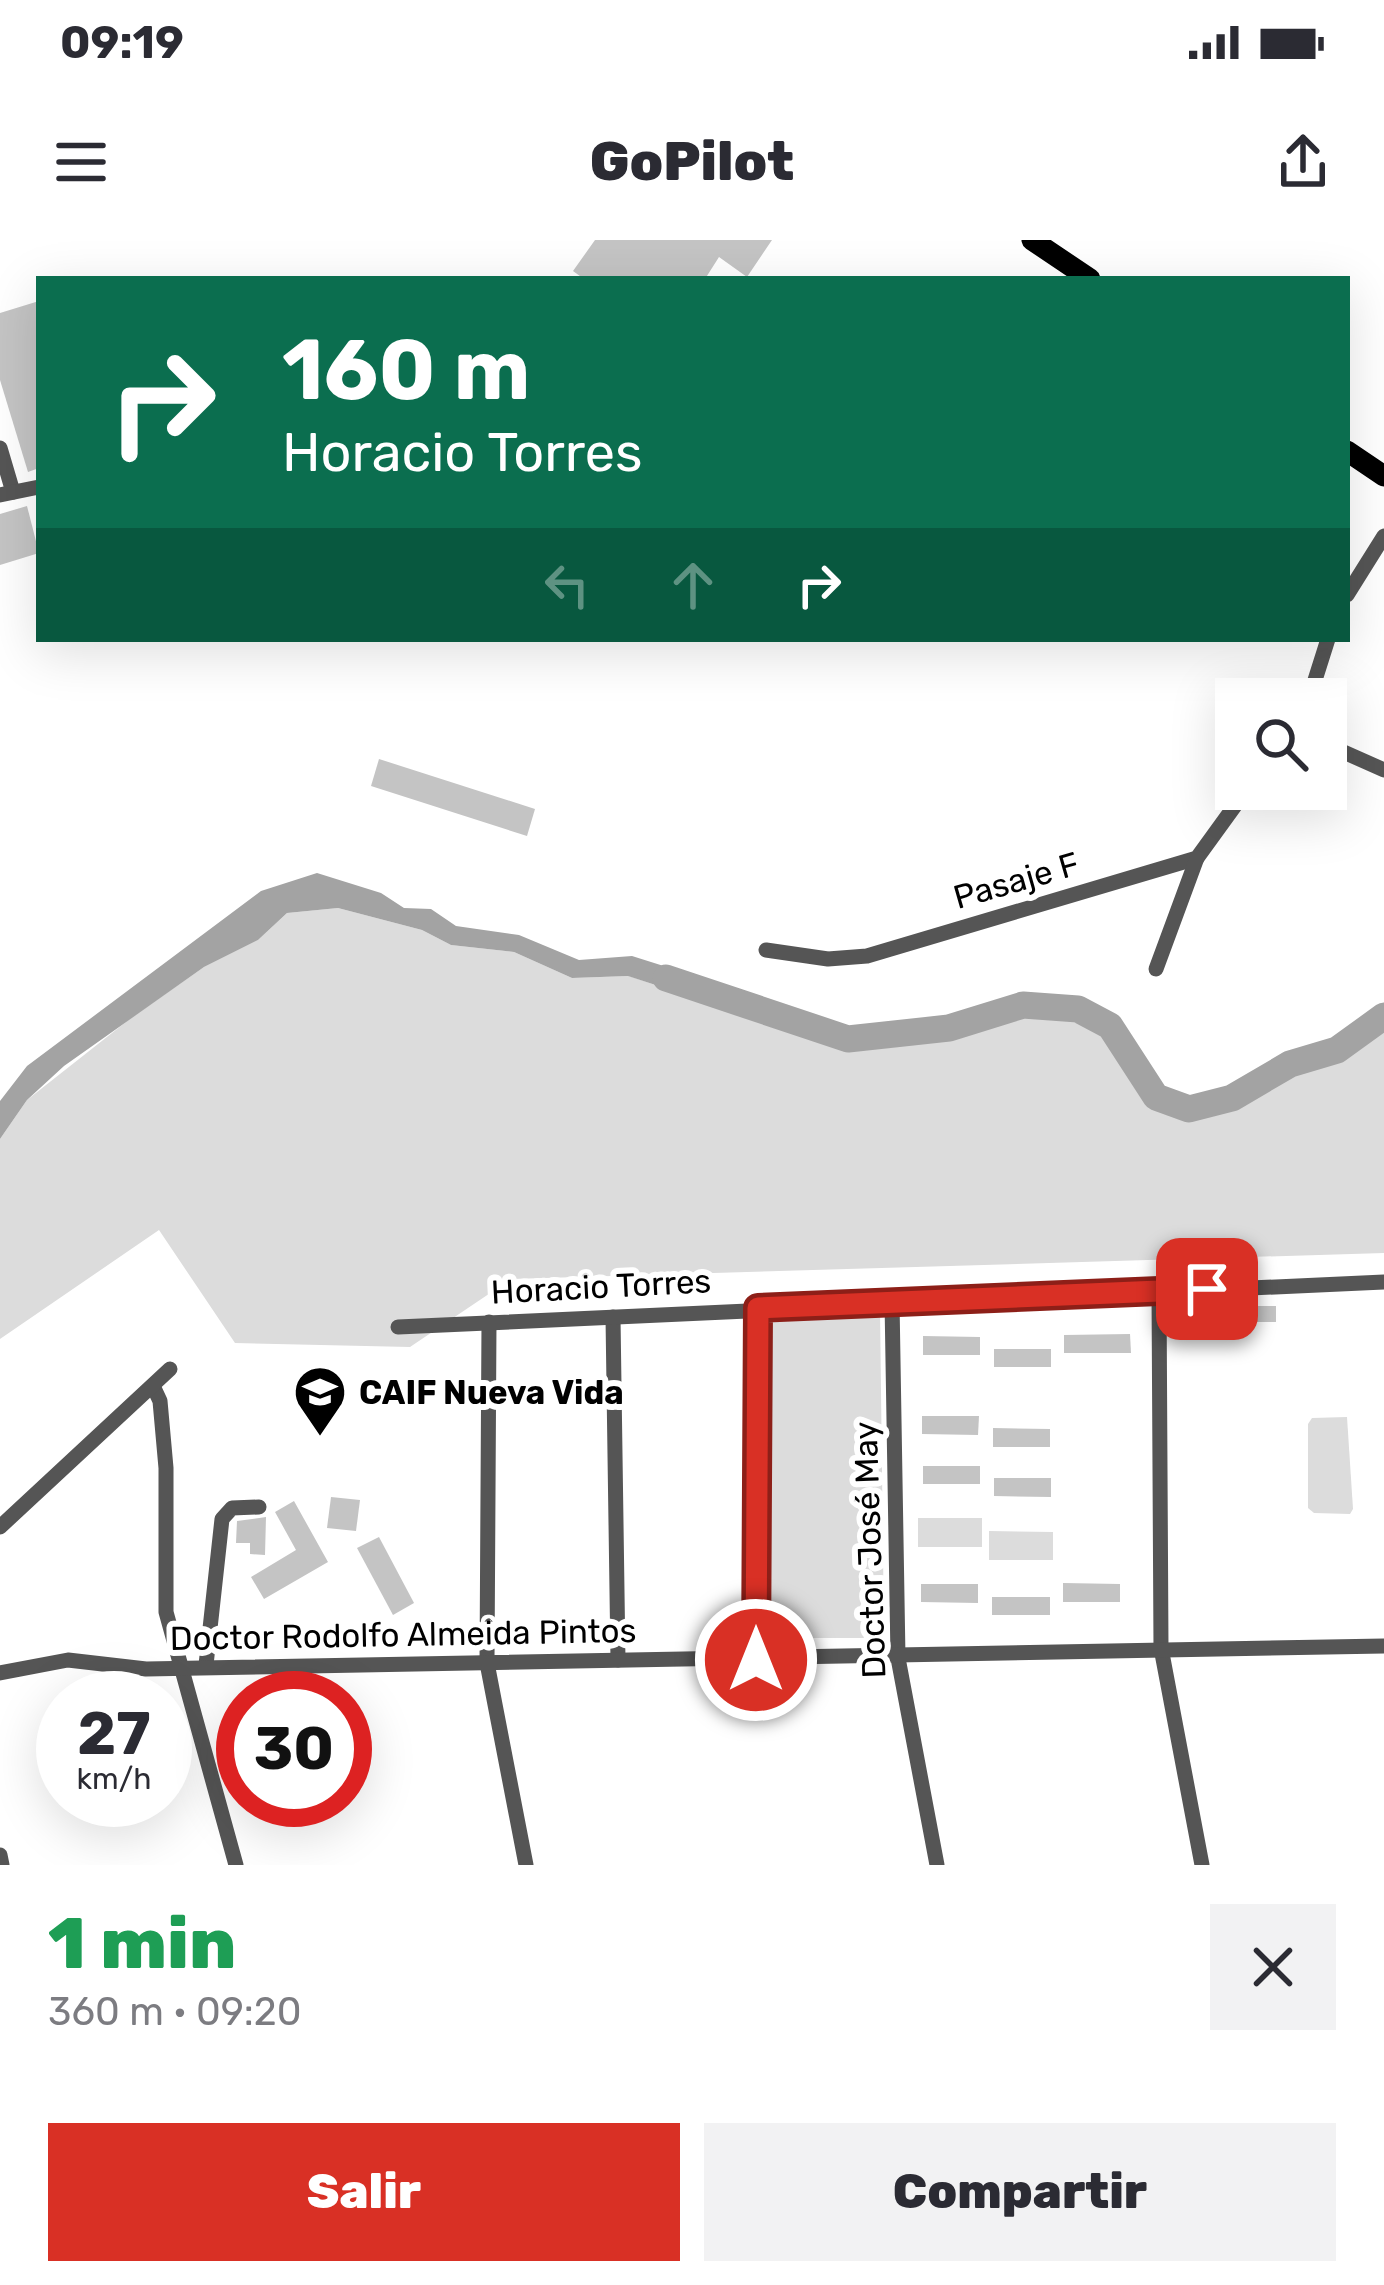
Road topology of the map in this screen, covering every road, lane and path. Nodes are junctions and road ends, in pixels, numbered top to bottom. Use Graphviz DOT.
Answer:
graph roads {
  1 [pos="1032,240"];
  2 [pos="1086,276"];
  3 [pos="0,448"];
  4 [pos="1350,453"];
  5 [pos="1384,476"];
  6 [pos="36,488"];
  7 [pos="6,494"];
  8 [pos="1384,536"];
  9 [pos="1350,590"];
  10 [pos="1327,642"];
  11 [pos="1316,678"];
  12 [pos="1347,753"];
  13 [pos="1384,770"];
  14 [pos="1232,810"];
  15 [pos="1197,858"];
  16 [pos="766,950"];
  17 [pos="1156,969"];
  18 [pos="1384,1282"];
  19 [pos="1159,1291"];
  20 [pos="892,1301"];
  21 [pos="758,1308"];
  22 [pos="614,1317"];
  23 [pos="489,1322"];
  24 [pos="398,1327"];
  25 [pos="170,1369"];
  26 [pos="152,1385"];
  27 [pos="260,1508"];
  28 [pos="0,1527"];
  29 [pos="1384,1646"];
  30 [pos="1161,1648"];
  31 [pos="898,1658"];
  32 [pos="618,1660"];
  33 [pos="756,1660"];
  34 [pos="487,1664"];
  35 [pos="206,1665"];
  36 [pos="183,1668"];
  37 [pos="0,1673"];
  38 [pos="0,1855"];
  39 [pos="2,1865"];
  40 [pos="236,1865"];
  41 [pos="526,1865"];
  42 [pos="937,1865"];
  43 [pos="1202,1865"];
  1 -- 2 [label="main road"];
  3 -- 7 [label="street"];
  4 -- 5 [label="main road"];
  6 -- 7 [label="street"];
  8 -- 9 [label="street"];
  10 -- 11 [label="street"];
  12 -- 13 [label="street"];
  14 -- 15 [label="street"];
  15 -- 16 [label="street, Pasaje F"];
  15 -- 17 [label="street"];
  18 -- 19 [label="street, Horacio Torres"];
  19 -- 20 [label="street, Horacio Torres"];
  19 -- 30 [label="street"];
  20 -- 21 [label="street, Horacio Torres"];
  20 -- 31 [label="street, Doctor José May"];
  21 -- 22 [label="street, Horacio Torres"];
  21 -- 33 [label="street"];
  22 -- 23 [label="street, Horacio Torres"];
  22 -- 32 [label="street"];
  23 -- 24 [label="street, Horacio Torres"];
  23 -- 34 [label="street"];
  25 -- 26 [label="street"];
  26 -- 28 [label="street"];
  26 -- 36 [label="street"];
  27 -- 35 [label="street"];
  29 -- 30 [label="street, Doctor Rodolfo Almeida Pintos"];
  30 -- 31 [label="street, Doctor Rodolfo Almeida Pintos"];
  30 -- 43 [label="street"];
  31 -- 33 [label="street, Doctor Rodolfo Almeida Pintos"];
  31 -- 42 [label="street, Doctor José May"];
  32 -- 33 [label="street, Doctor Rodolfo Almeida Pintos"];
  32 -- 34 [label="street, Doctor Rodolfo Almeida Pintos"];
  34 -- 35 [label="street, Doctor Rodolfo Almeida Pintos"];
  34 -- 41 [label="street"];
  35 -- 36 [label="street, Doctor Rodolfo Almeida Pintos"];
  36 -- 37 [label="street, Doctor Rodolfo Almeida Pintos"];
  36 -- 40 [label="street"];
  38 -- 39 [label="street"];
}
